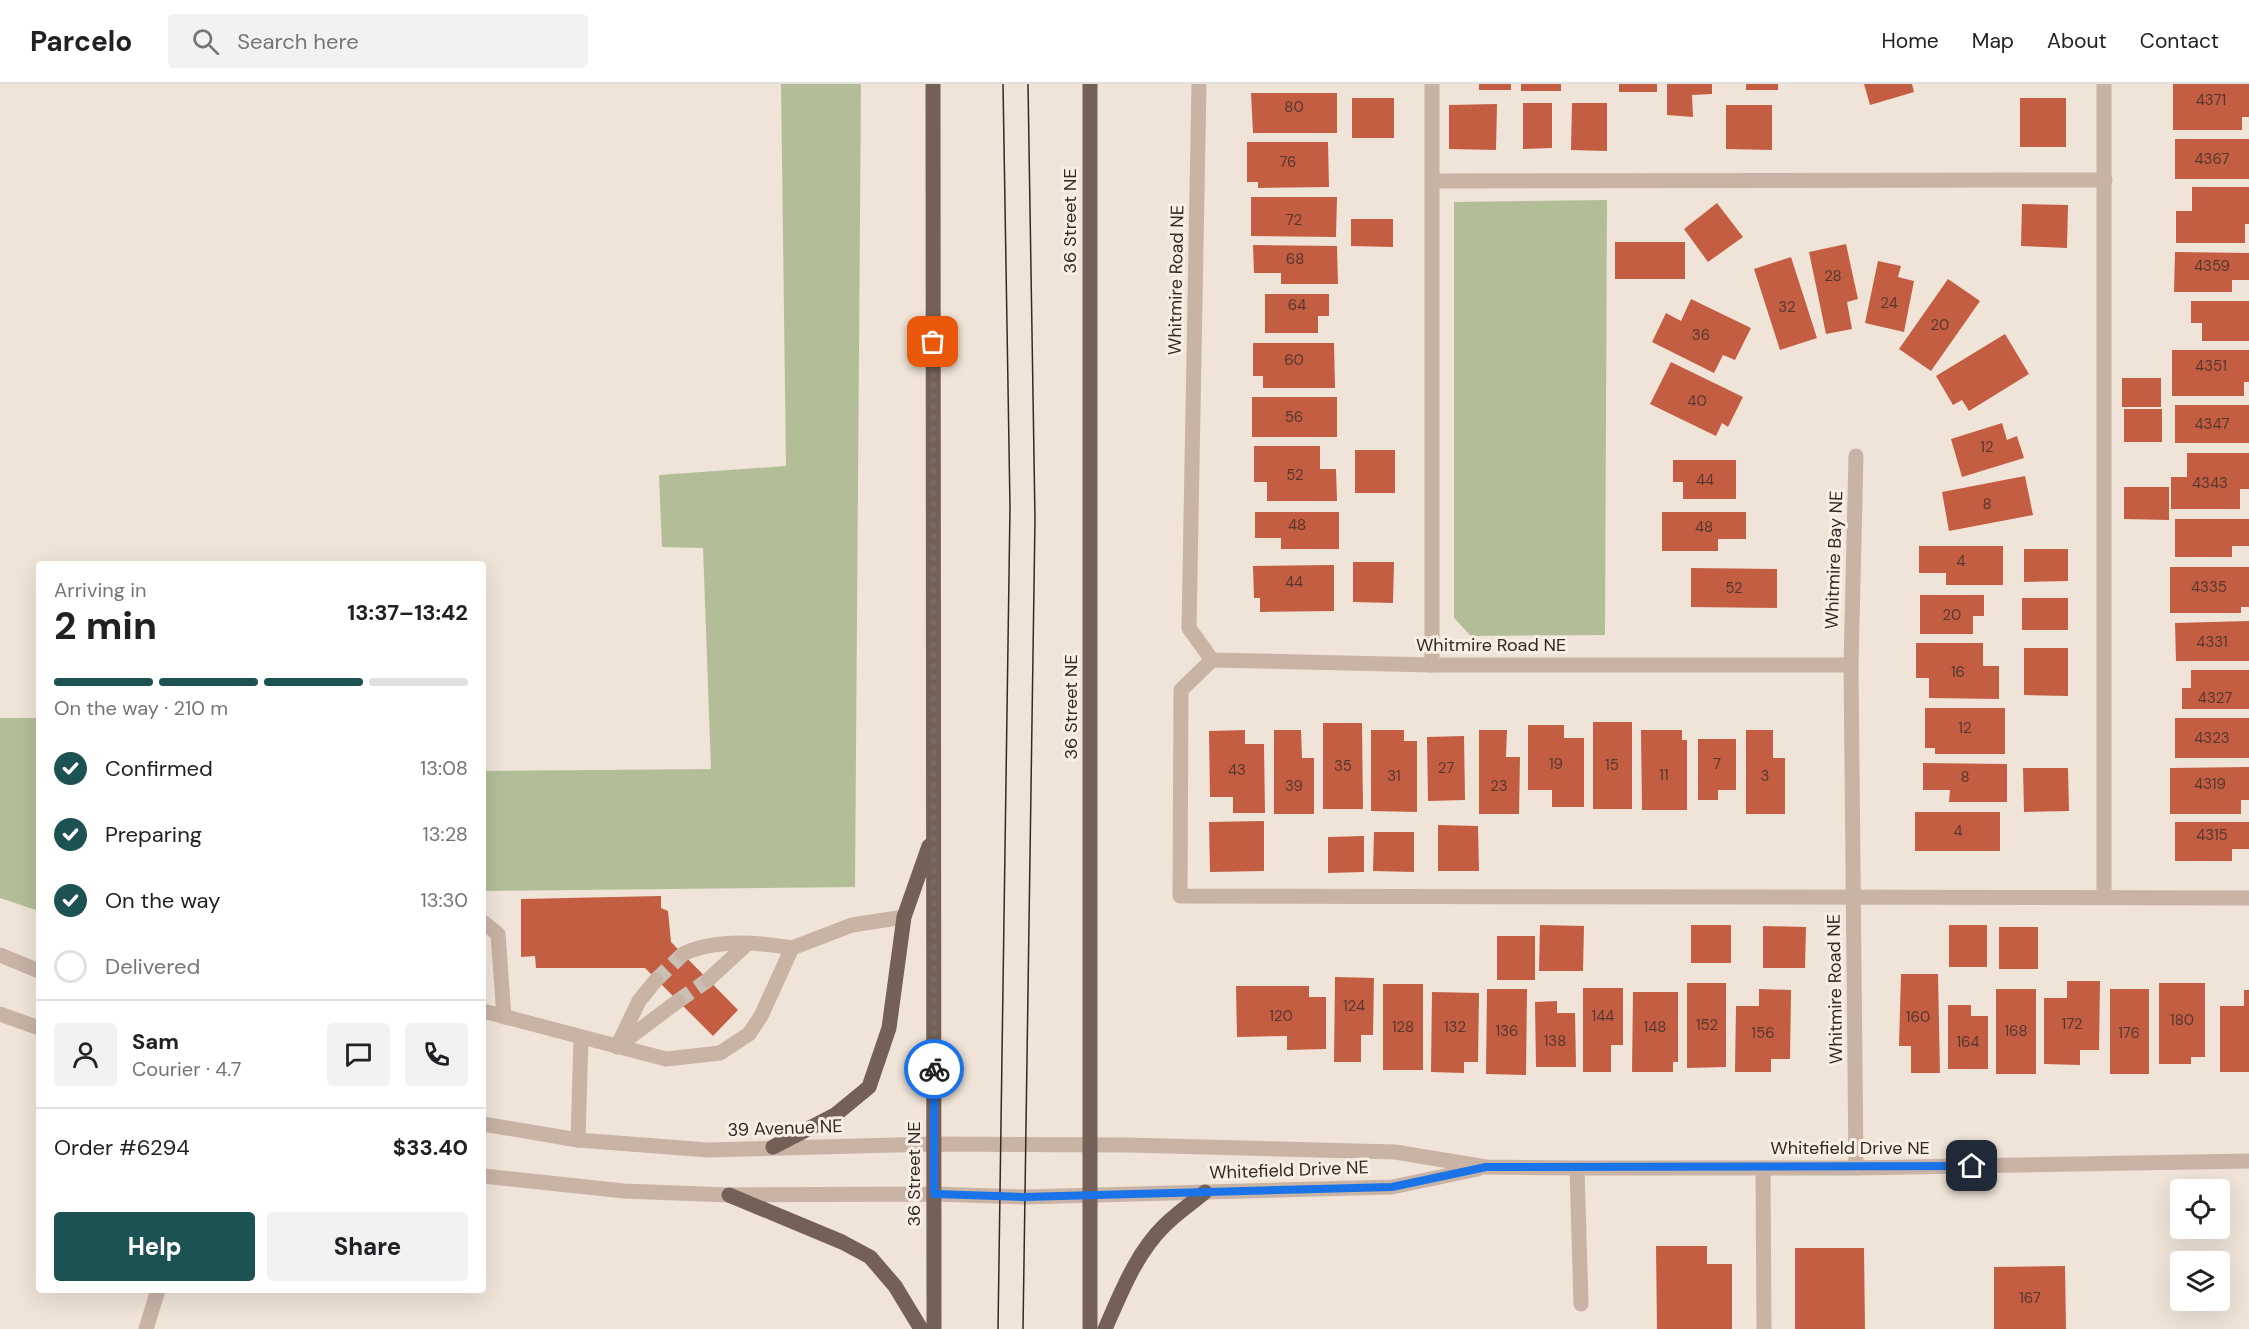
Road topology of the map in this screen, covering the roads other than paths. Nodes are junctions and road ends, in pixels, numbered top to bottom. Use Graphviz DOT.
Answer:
graph roads {
  1 [pos="933,84"];
  2 [pos="1090,84"];
  3 [pos="1198,84"];
  4 [pos="1432,84"];
  5 [pos="2104,84"];
  6 [pos="2105,180"];
  7 [pos="1433,181"];
  8 [pos="1856,456"];
  9 [pos="1212,660"];
  10 [pos="1432,664"];
  11 [pos="1851,665"];
  12 [pos="933,834"];
  13 [pos="1853,897"];
  14 [pos="2104,897"];
  15 [pos="2249,898"];
  16 [pos="904,917"];
  17 [pos="486,924"];
  18 [pos="747,944"];
  19 [pos="792,948"];
  20 [pos="683,954"];
  21 [pos="0,956"];
  22 [pos="36,970"];
  23 [pos="656,980"];
  24 [pos="708,980"];
  25 [pos="678,1001"];
  26 [pos="486,1012"];
  27 [pos="0,1014"];
  28 [pos="504,1017"];
  29 [pos="36,1027"];
  30 [pos="581,1038"];
  31 [pos="617,1047"];
  32 [pos="486,1125"];
  33 [pos="578,1140"];
  34 [pos="934,1144"];
  35 [pos="1090,1145"];
  36 [pos="773,1147"];
  37 [pos="2249,1161"];
  38 [pos="1486,1167"];
  39 [pos="1577,1168"];
  40 [pos="1763,1168"];
  41 [pos="1856,1168"];
  42 [pos="486,1176"];
  43 [pos="1205,1192"];
  44 [pos="934,1194"];
  45 [pos="729,1195"];
  46 [pos="1090,1196"];
  47 [pos="157,1293"];
  48 [pos="1581,1304"];
  49 [pos="146,1329"];
  50 [pos="921,1329"];
  51 [pos="934,1329"];
  52 [pos="1090,1329"];
  53 [pos="1105,1329"];
  54 [pos="1764,1329"];
  1 -- 12 [label="main road, 36 Street NE"];
  2 -- 35 [label="main road, 36 Street NE"];
  3 -- 9 [label="street, Whitmire Road NE"];
  4 -- 7 [label="street"];
  5 -- 6 [label="street"];
  6 -- 7 [label="street"];
  6 -- 14 [label="street"];
  7 -- 10 [label="street"];
  8 -- 11 [label="street, Whitmire Bay NE"];
  9 -- 10 [label="street, Whitmire Road NE"];
  9 -- 13 [label="street"];
  10 -- 11 [label="street, Whitmire Road NE"];
  11 -- 13 [label="street, Whitmire Road NE"];
  12 -- 16 [label="main road"];
  12 -- 34 [label="main road, 36 Street NE"];
  13 -- 14 [label="street"];
  13 -- 41 [label="street, Whitmire Road NE"];
  14 -- 15 [label="street"];
  16 -- 19 [label="street"];
  16 -- 36 [label="main road"];
  17 -- 28 [label="street"];
  18 -- 19 [label="street"];
  18 -- 20 [label="street"];
  18 -- 24 [label="street"];
  19 -- 31 [label="street"];
  21 -- 22 [label="street"];
  23 -- 31 [label="street"];
  25 -- 31 [label="street"];
  26 -- 28 [label="street"];
  27 -- 29 [label="street"];
  28 -- 30 [label="street"];
  30 -- 31 [label="street"];
  30 -- 33 [label="street"];
  32 -- 33 [label="street, 39 Avenue NE"];
  33 -- 36 [label="street, 39 Avenue NE"];
  34 -- 35 [label="street, 39 Avenue NE"];
  34 -- 36 [label="street, 39 Avenue NE"];
  34 -- 44 [label="main road, 36 Street NE"];
  35 -- 38 [label="street, Whitefield Drive NE"];
  35 -- 46 [label="main road, 36 Street NE"];
  37 -- 41 [label="street, Whitefield Drive NE"];
  38 -- 39 [label="street, Whitefield Drive NE"];
  38 -- 43 [label="street, Whitefield Drive NE"];
  39 -- 40 [label="street, Whitefield Drive NE"];
  39 -- 48 [label="street"];
  40 -- 41 [label="street, Whitefield Drive NE"];
  40 -- 54 [label="street"];
  42 -- 45 [label="street"];
  43 -- 46 [label="street, Whitefield Drive NE"];
  43 -- 53 [label="main road"];
  44 -- 45 [label="street"];
  44 -- 46 [label="street"];
  44 -- 51 [label="main road, 36 Street NE"];
  45 -- 50 [label="main road"];
  46 -- 52 [label="main road, 36 Street NE"];
  47 -- 49 [label="street"];
}
